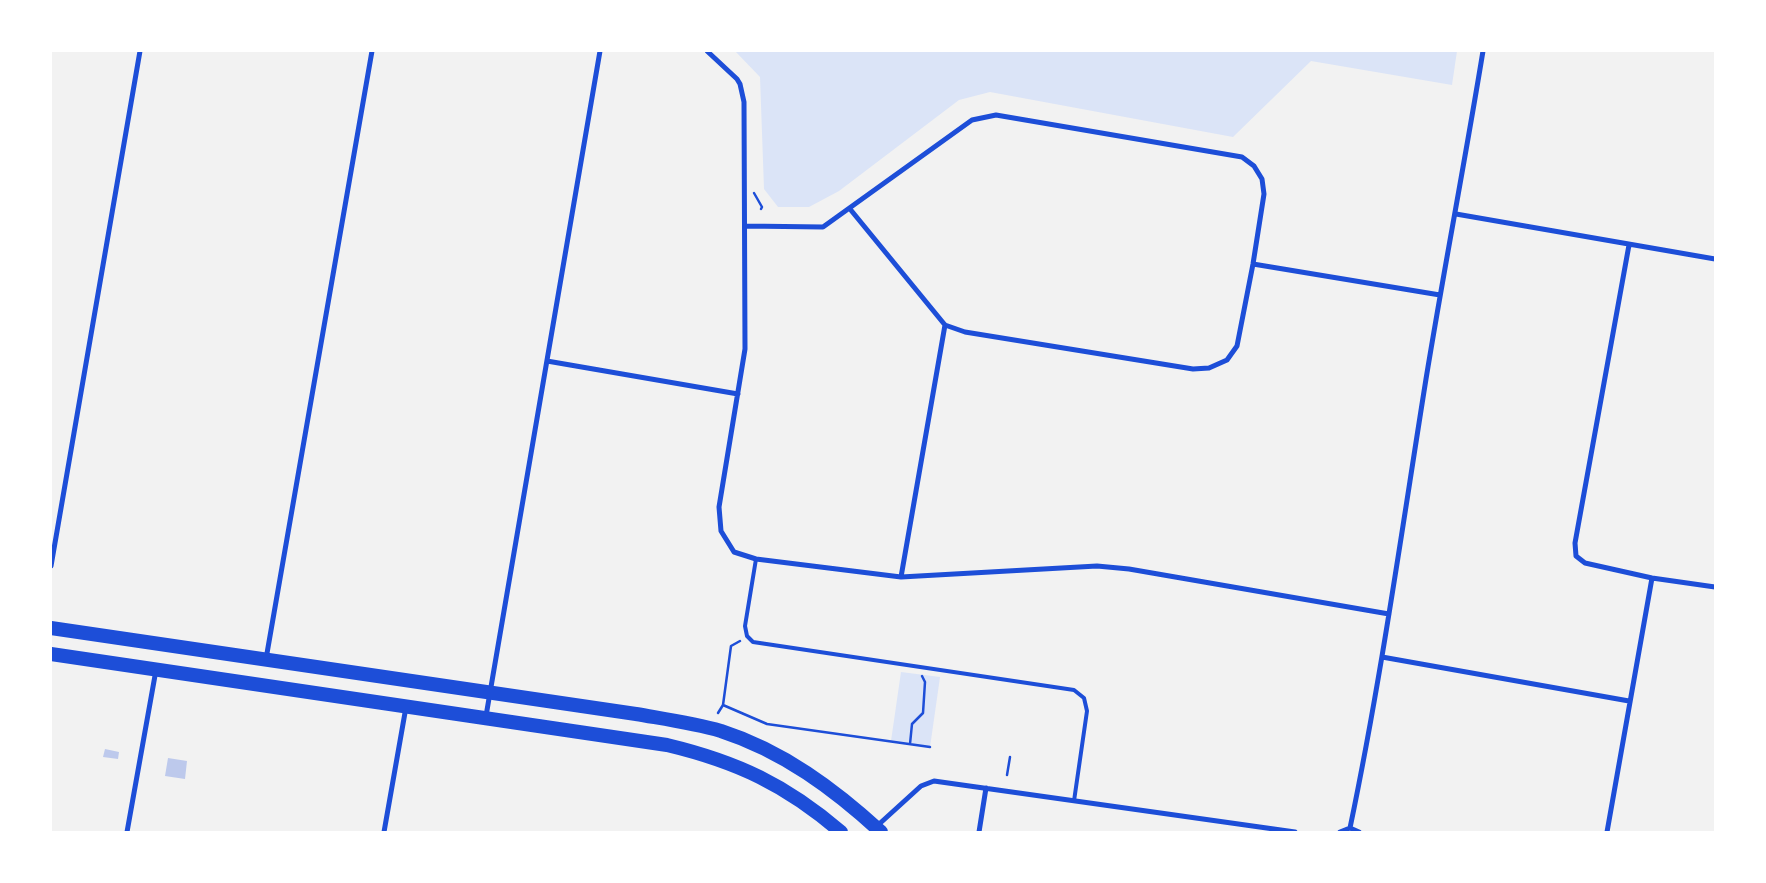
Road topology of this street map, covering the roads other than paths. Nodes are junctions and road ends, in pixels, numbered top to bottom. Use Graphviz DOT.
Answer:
graph roads {
  1 [pos="140,51"];
  2 [pos="372,51"];
  3 [pos="600,51"];
  4 [pos="707,51"];
  5 [pos="1483,51"];
  6 [pos="850,208"];
  7 [pos="1456,214"];
  8 [pos="745,226"];
  9 [pos="1629,245"];
  10 [pos="1715,259"];
  11 [pos="1253,264"];
  12 [pos="1440,295"];
  13 [pos="946,325"];
  14 [pos="547,361"];
  15 [pos="738,394"];
  16 [pos="756,559"];
  17 [pos="51,566"];
  18 [pos="901,577"];
  19 [pos="1652,578"];
  20 [pos="1715,587"];
  21 [pos="1389,614"];
  22 [pos="51,628"];
  23 [pos="51,654"];
  24 [pos="1382,656"];
  25 [pos="266,660"];
  26 [pos="156,670"];
  27 [pos="490,692"];
  28 [pos="1629,701"];
  29 [pos="406,707"];
  30 [pos="486,717"];
  31 [pos="986,788"];
  32 [pos="1074,801"];
  33 [pos="1350,828"];
  34 [pos="876,830"];
  35 [pos="127,832"];
  36 [pos="384,832"];
  37 [pos="841,832"];
  38 [pos="979,832"];
  39 [pos="1295,832"];
  40 [pos="1340,832"];
  41 [pos="1359,832"];
  42 [pos="1607,832"];
  1 -- 17 [label="street"];
  2 -- 25 [label="street"];
  3 -- 14 [label="street"];
  4 -- 8 [label="street"];
  5 -- 7 [label="street"];
  6 -- 8 [label="street"];
  6 -- 11 [label="street"];
  6 -- 13 [label="street"];
  7 -- 9 [label="street"];
  7 -- 12 [label="street"];
  8 -- 15 [label="street"];
  9 -- 10 [label="street"];
  9 -- 19 [label="street"];
  11 -- 12 [label="street"];
  11 -- 13 [label="street"];
  12 -- 21 [label="street"];
  13 -- 18 [label="street"];
  14 -- 15 [label="street"];
  14 -- 27 [label="street"];
  15 -- 16 [label="street"];
  16 -- 18 [label="street"];
  16 -- 32 [label="lane"];
  18 -- 21 [label="street"];
  19 -- 20 [label="street"];
  19 -- 28 [label="street"];
  21 -- 24 [label="street"];
  22 -- 25 [label="highway"];
  23 -- 26 [label="highway"];
  24 -- 28 [label="street"];
  24 -- 33 [label="street"];
  25 -- 27 [label="highway"];
  26 -- 29 [label="highway"];
  26 -- 35 [label="street"];
  27 -- 30 [label="street"];
  27 -- 34 [label="highway"];
  28 -- 42 [label="street"];
  29 -- 30 [label="highway"];
  29 -- 36 [label="street"];
  30 -- 37 [label="highway"];
  31 -- 32 [label="street"];
  31 -- 34 [label="street"];
  31 -- 38 [label="street"];
  32 -- 39 [label="street"];
  33 -- 40 [label="street"];
  33 -- 41 [label="street"];
}
